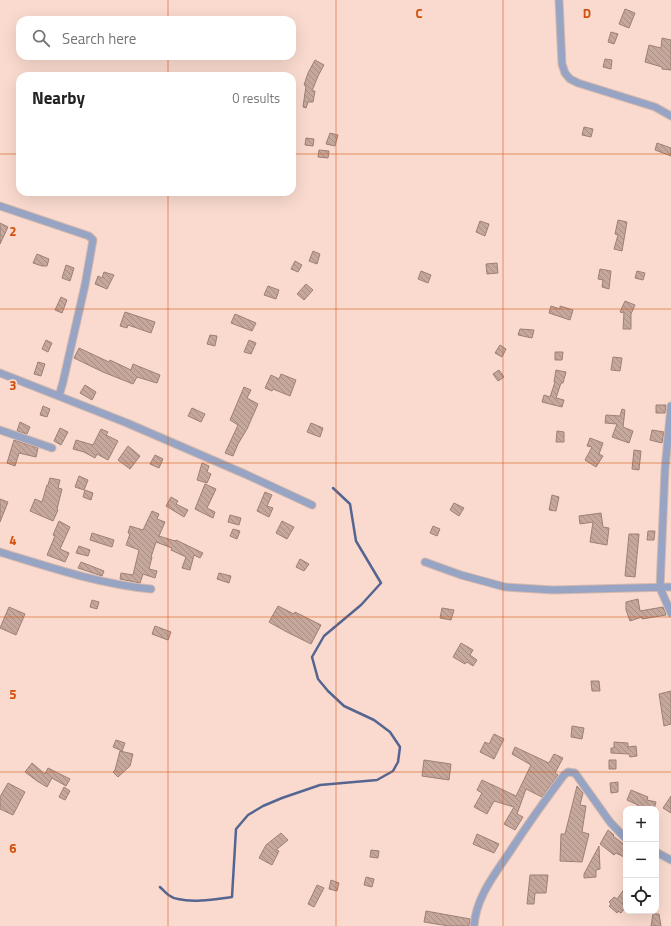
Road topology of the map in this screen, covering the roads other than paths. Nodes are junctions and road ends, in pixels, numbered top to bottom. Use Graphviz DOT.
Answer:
graph roads {
  1 [pos="559,0"];
  2 [pos="671,116"];
  3 [pos="0,206"];
  4 [pos="0,373"];
  5 [pos="58,396"];
  6 [pos="671,406"];
  7 [pos="0,430"];
  8 [pos="52,448"];
  9 [pos="312,505"];
  10 [pos="0,552"];
  11 [pos="426,562"];
  12 [pos="671,587"];
  13 [pos="660,588"];
  14 [pos="151,589"];
  15 [pos="671,613"];
  16 [pos="623,836"];
  17 [pos="659,854"];
  18 [pos="671,860"];
  19 [pos="474,926"];
  1 -- 2 [label="street"];
  3 -- 5 [label="street"];
  4 -- 5 [label="street"];
  5 -- 9 [label="street"];
  6 -- 13 [label="street"];
  7 -- 8 [label="street"];
  10 -- 14 [label="street"];
  11 -- 13 [label="street"];
  12 -- 13 [label="street"];
  13 -- 15 [label="street"];
  16 -- 19 [label="street"];
  17 -- 18 [label="street"];
}
